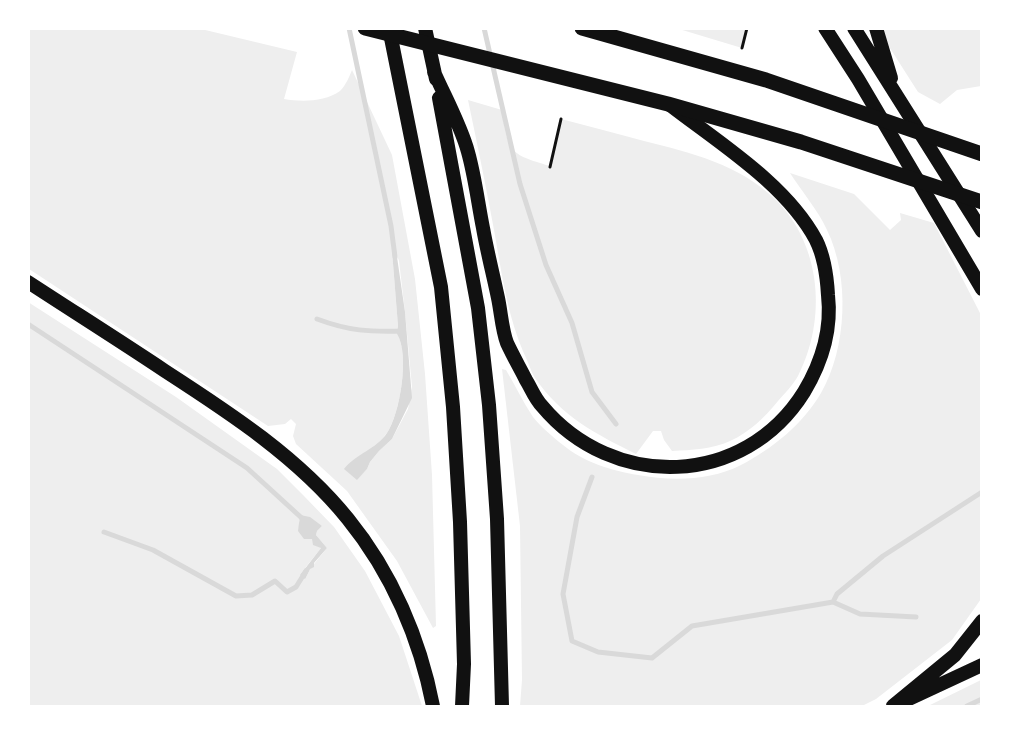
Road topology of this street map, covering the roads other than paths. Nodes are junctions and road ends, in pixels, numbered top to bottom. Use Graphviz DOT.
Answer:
graph roads {
  1 [pos="365,28"];
  2 [pos="389,28"];
  3 [pos="425,28"];
  4 [pos="582,28"];
  5 [pos="825,28"];
  6 [pos="854,28"];
  7 [pos="876,28"];
  8 [pos="434,72"];
  9 [pos="668,104"];
  10 [pos="908,115"];
  11 [pos="981,154"];
  12 [pos="981,202"];
  13 [pos="981,231"];
  14 [pos="28,282"];
  15 [pos="981,289"];
  16 [pos="981,621"];
  17 [pos="981,665"];
  18 [pos="433,706"];
  19 [pos="462,706"];
  20 [pos="502,706"];
  21 [pos="893,706"];
  1 -- 9 [label="highway"];
  2 -- 19 [label="main road"];
  3 -- 8 [label="main road"];
  4 -- 11 [label="highway"];
  5 -- 15 [label="main road"];
  6 -- 10 [label="main road"];
  7 -- 10 [label="main road"];
  8 -- 9 [label="main road"];
  8 -- 20 [label="main road"];
  9 -- 12 [label="highway"];
  10 -- 13 [label="main road"];
  14 -- 18 [label="main road"];
  16 -- 21 [label="main road"];
  17 -- 21 [label="main road"];
}
